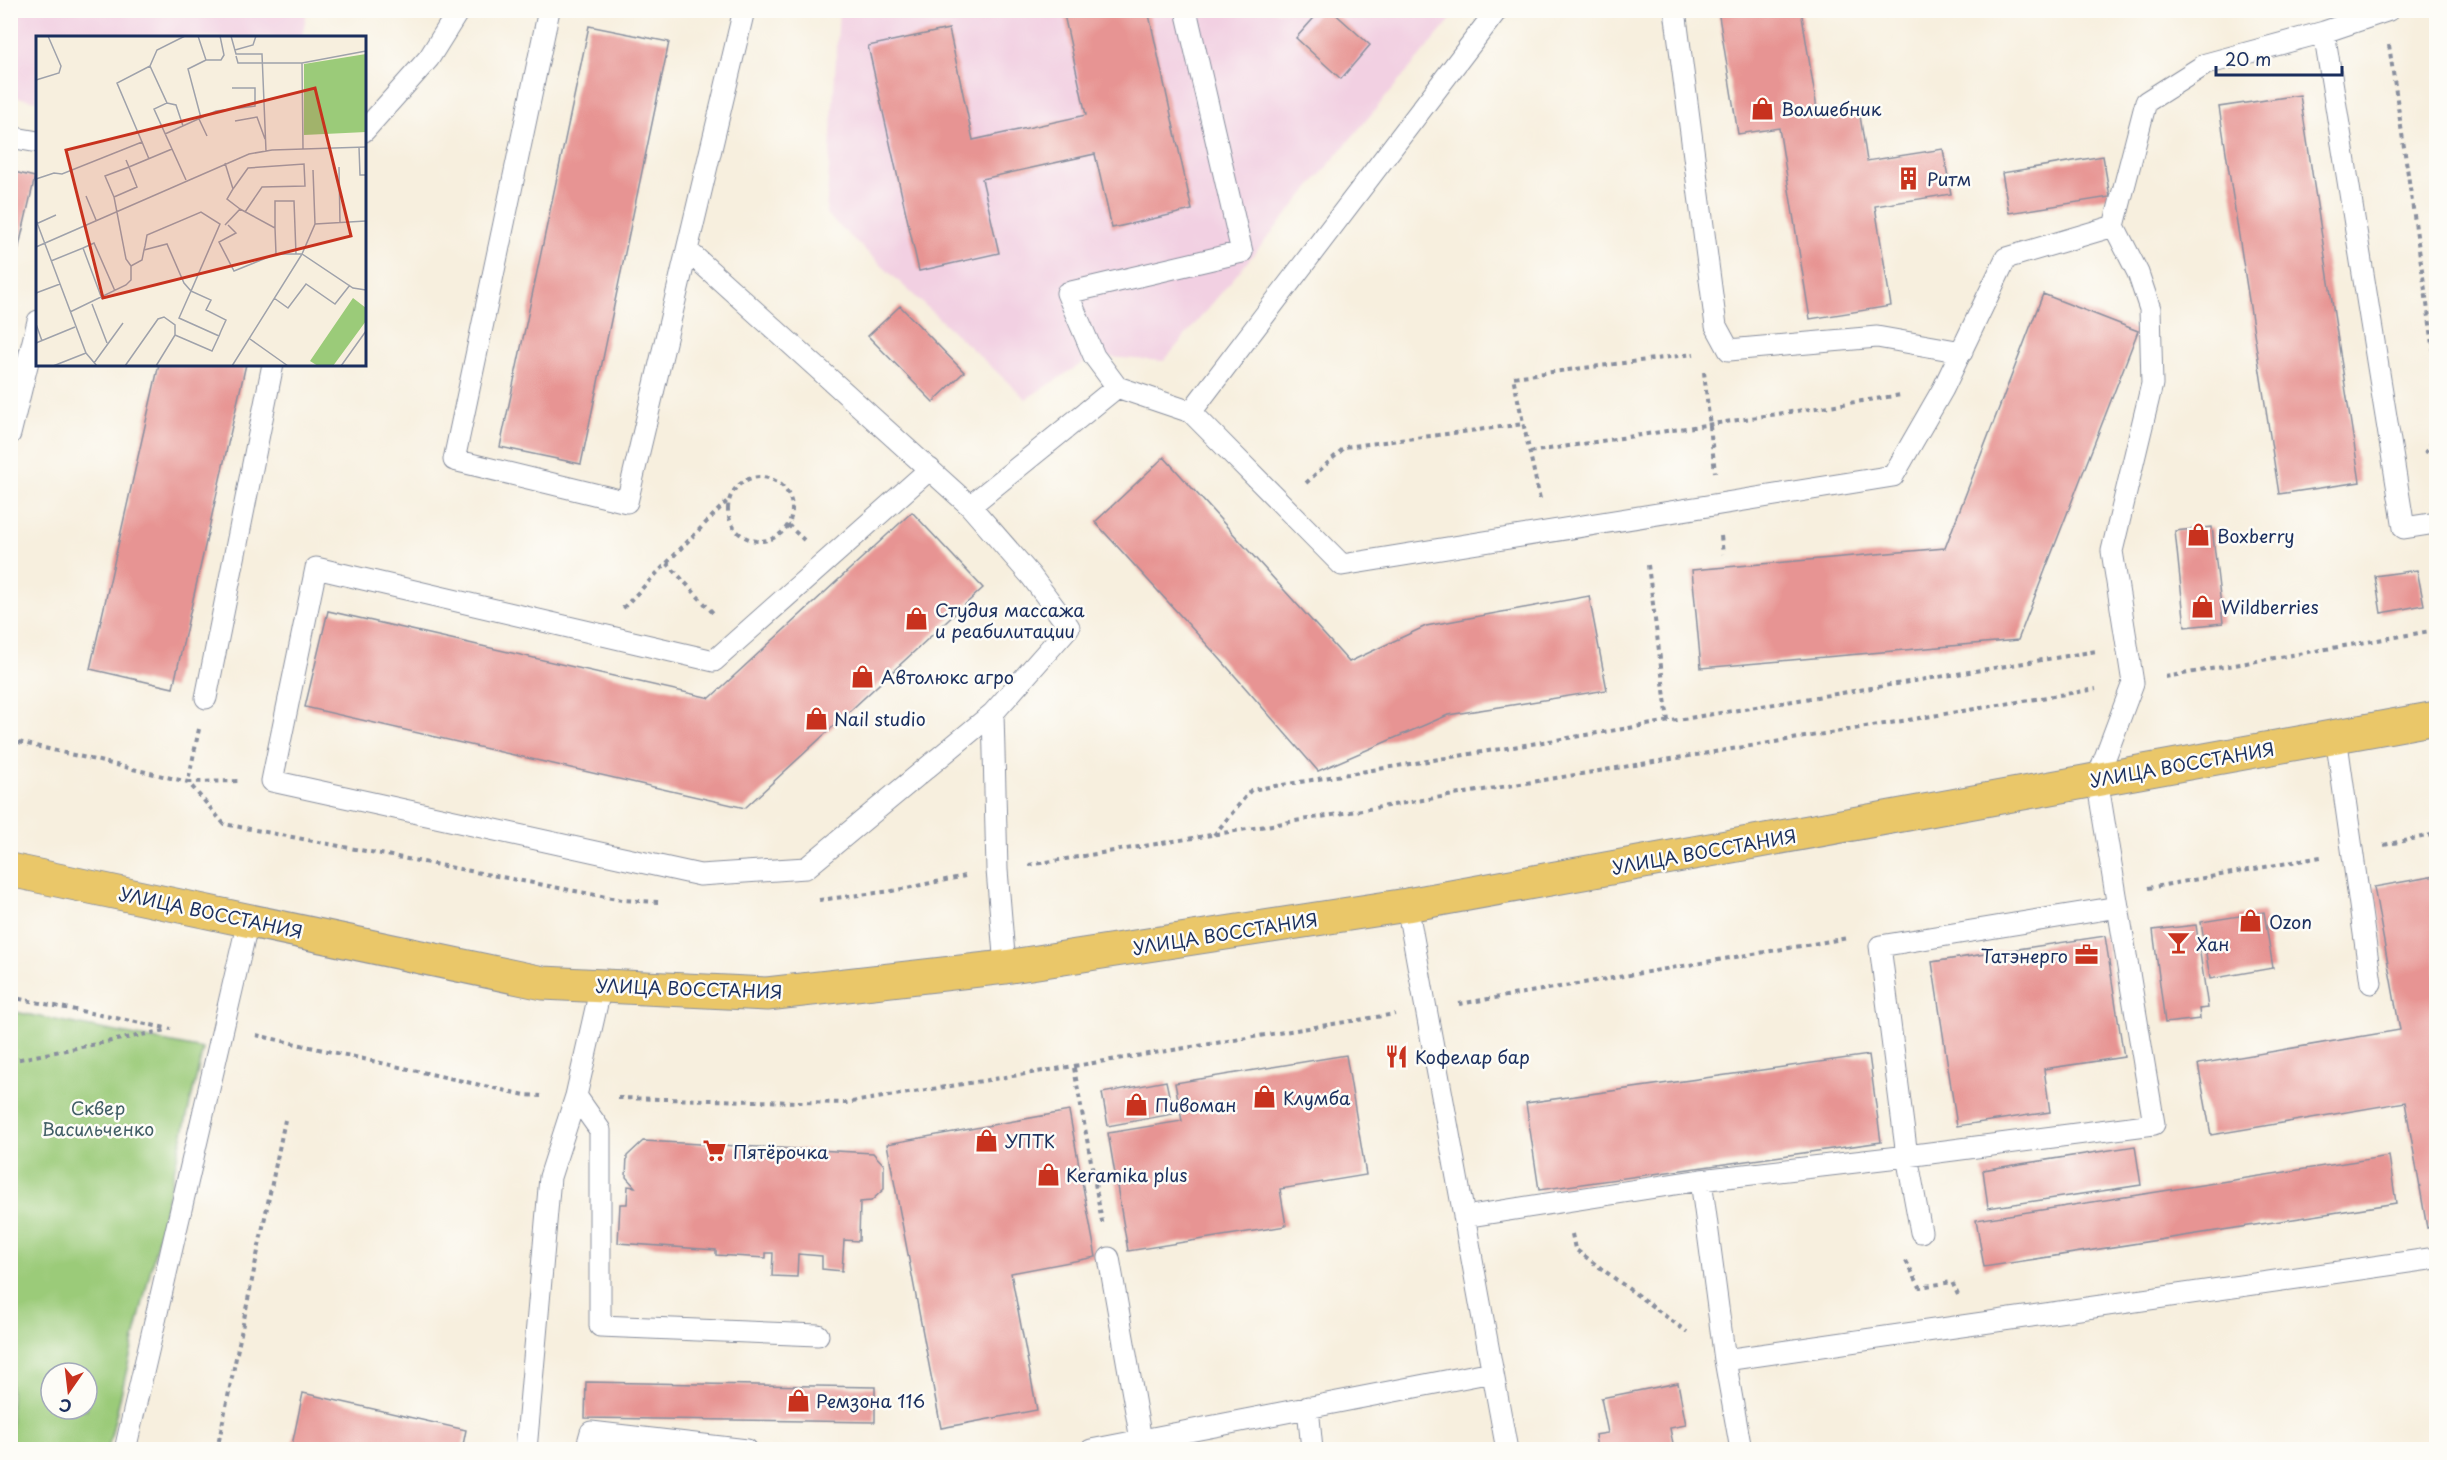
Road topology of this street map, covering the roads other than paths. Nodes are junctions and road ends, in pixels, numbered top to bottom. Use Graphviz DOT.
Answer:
graph roads {
  1 [pos="459,10"];
  2 [pos="549,10"];
  3 [pos="744,10"];
  4 [pos="1186,10"];
  5 [pos="1497,10"];
  6 [pos="1675,10"];
  7 [pos="2386,11"];
  8 [pos="2324,32"];
  9 [pos="366,129"];
  10 [pos="10,137"];
  11 [pos="36,142"];
  12 [pos="2114,226"];
  13 [pos="687,250"];
  14 [pos="36,329"];
  15 [pos="1962,352"];
  16 [pos="273,366"];
  17 [pos="1118,387"];
  18 [pos="1191,412"];
  19 [pos="10,434"];
  20 [pos="930,469"];
  21 [pos="970,506"];
  22 [pos="2436,523"];
  23 [pos="206,698"];
  24 [pos="993,713"];
  25 [pos="2436,718"];
  26 [pos="2336,736"];
  27 [pos="2097,779"];
  28 [pos="10,870"];
  29 [pos="2117,900"];
  30 [pos="1407,905"];
  31 [pos="248,921"];
  32 [pos="1005,967"];
  33 [pos="2371,983"];
  34 [pos="601,986"];
  35 [pos="576,1096"];
  36 [pos="1907,1156"];
  37 [pos="1701,1180"];
  38 [pos="1464,1217"];
  39 [pos="1921,1232"];
  40 [pos="1108,1258"];
  41 [pos="2436,1258"];
  42 [pos="818,1335"];
  43 [pos="1725,1360"];
  44 [pos="1492,1372"];
  45 [pos="1308,1407"];
  46 [pos="1141,1440"];
  47 [pos="1119,1447"];
  48 [pos="125,1449"];
  49 [pos="526,1449"];
  50 [pos="586,1449"];
  51 [pos="747,1449"];
  52 [pos="1091,1449"];
  53 [pos="1312,1449"];
  54 [pos="1507,1449"];
  55 [pos="1741,1449"];
  1 -- 9 [label="lane"];
  2 -- 13 [label="lane"];
  3 -- 13 [label="lane"];
  4 -- 17 [label="lane"];
  5 -- 18 [label="lane"];
  6 -- 15 [label="lane"];
  7 -- 8 [label="lane"];
  8 -- 12 [label="lane"];
  8 -- 22 [label="lane"];
  10 -- 11 [label="lane"];
  12 -- 15 [label="lane"];
  12 -- 27 [label="lane"];
  13 -- 20 [label="lane"];
  14 -- 19 [label="lane"];
  15 -- 18 [label="lane"];
  16 -- 23 [label="lane"];
  17 -- 18 [label="lane"];
  17 -- 21 [label="lane"];
  20 -- 21 [label="lane"];
  20 -- 24 [label="lane"];
  21 -- 24 [label="lane"];
  24 -- 32 [label="lane"];
  25 -- 26 [label="main road, УЛИЦА ВОССТАНИЯ"];
  26 -- 27 [label="main road, УЛИЦА ВОССТАНИЯ"];
  26 -- 33 [label="lane"];
  27 -- 29 [label="lane"];
  27 -- 30 [label="main road, УЛИЦА ВОССТАНИЯ"];
  28 -- 31 [label="main road, УЛИЦА ВОССТАНИЯ"];
  29 -- 36 [label="lane"];
  29 -- 36 [label="lane"];
  30 -- 32 [label="main road, УЛИЦА ВОССТАНИЯ"];
  30 -- 38 [label="lane"];
  31 -- 34 [label="main road, УЛИЦА ВОССТАНИЯ"];
  31 -- 48 [label="lane"];
  32 -- 34 [label="main road, УЛИЦА ВОССТАНИЯ"];
  34 -- 35 [label="lane"];
  35 -- 42 [label="lane"];
  35 -- 49 [label="lane"];
  36 -- 37 [label="lane"];
  36 -- 39 [label="lane"];
  37 -- 38 [label="lane"];
  37 -- 43 [label="lane"];
  38 -- 44 [label="lane"];
  40 -- 46 [label="lane"];
  41 -- 43 [label="lane"];
  43 -- 55 [label="lane"];
  44 -- 45 [label="lane"];
  44 -- 54 [label="lane"];
  45 -- 46 [label="lane"];
  45 -- 53 [label="lane"];
  46 -- 47 [label="lane"];
  47 -- 52 [label="lane"];
  50 -- 51 [label="lane"];
}
